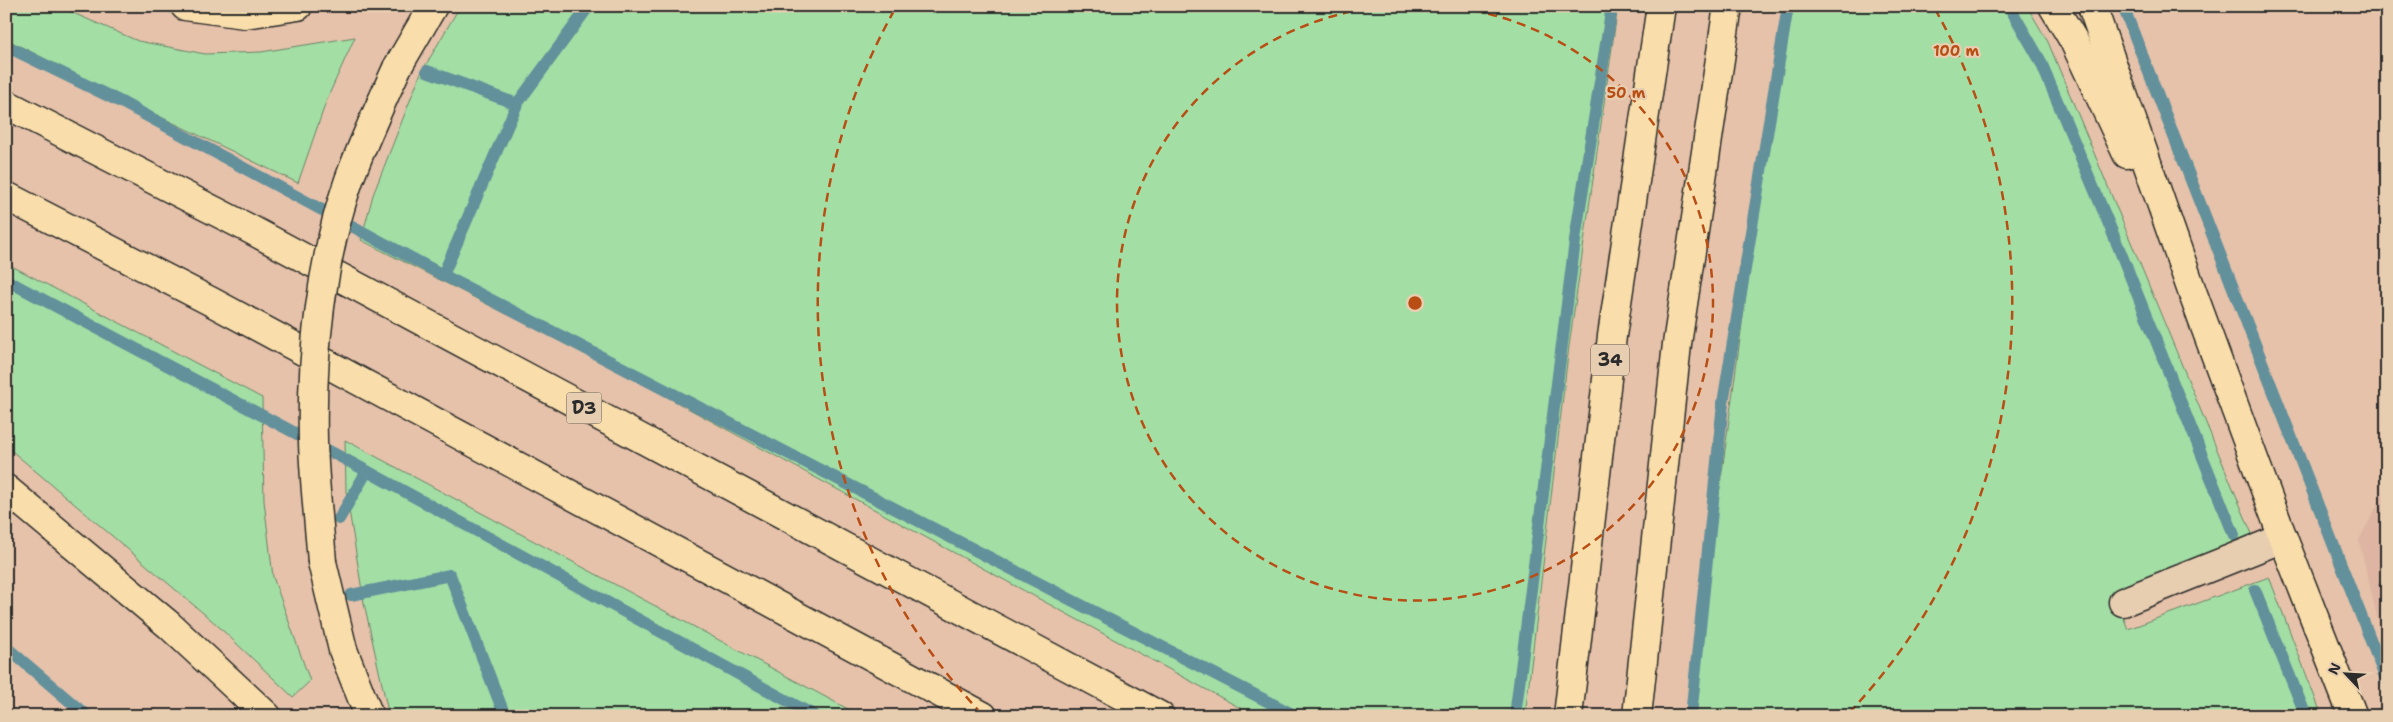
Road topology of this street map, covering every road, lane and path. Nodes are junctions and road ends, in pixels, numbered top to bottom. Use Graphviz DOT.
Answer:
graph roads {
  1 [pos="186,6"];
  2 [pos="298,6"];
  3 [pos="433,6"];
  4 [pos="1661,6"];
  5 [pos="1728,6"];
  6 [pos="2053,6"];
  7 [pos="2092,6"];
  8 [pos="6,104"];
  9 [pos="6,196"];
  10 [pos="2193,294"];
  11 [pos="6,489"];
  12 [pos="2283,538"];
  13 [pos="2122,602"];
  14 [pos="267,716"];
  15 [pos="368,716"];
  16 [pos="983,716"];
  17 [pos="1160,716"];
  18 [pos="1568,716"];
  19 [pos="1637,716"];
  20 [pos="2353,716"];
  1 -- 2 [label="highway"];
  3 -- 15 [label="highway, bridge"];
  4 -- 18 [label="highway, 34"];
  5 -- 19 [label="highway"];
  6 -- 10 [label="highway"];
  7 -- 10 [label="highway"];
  8 -- 17 [label="highway, D3"];
  9 -- 16 [label="highway"];
  10 -- 12 [label="highway"];
  11 -- 14 [label="highway"];
  12 -- 13 [label="lane"];
  12 -- 20 [label="highway"];
}
